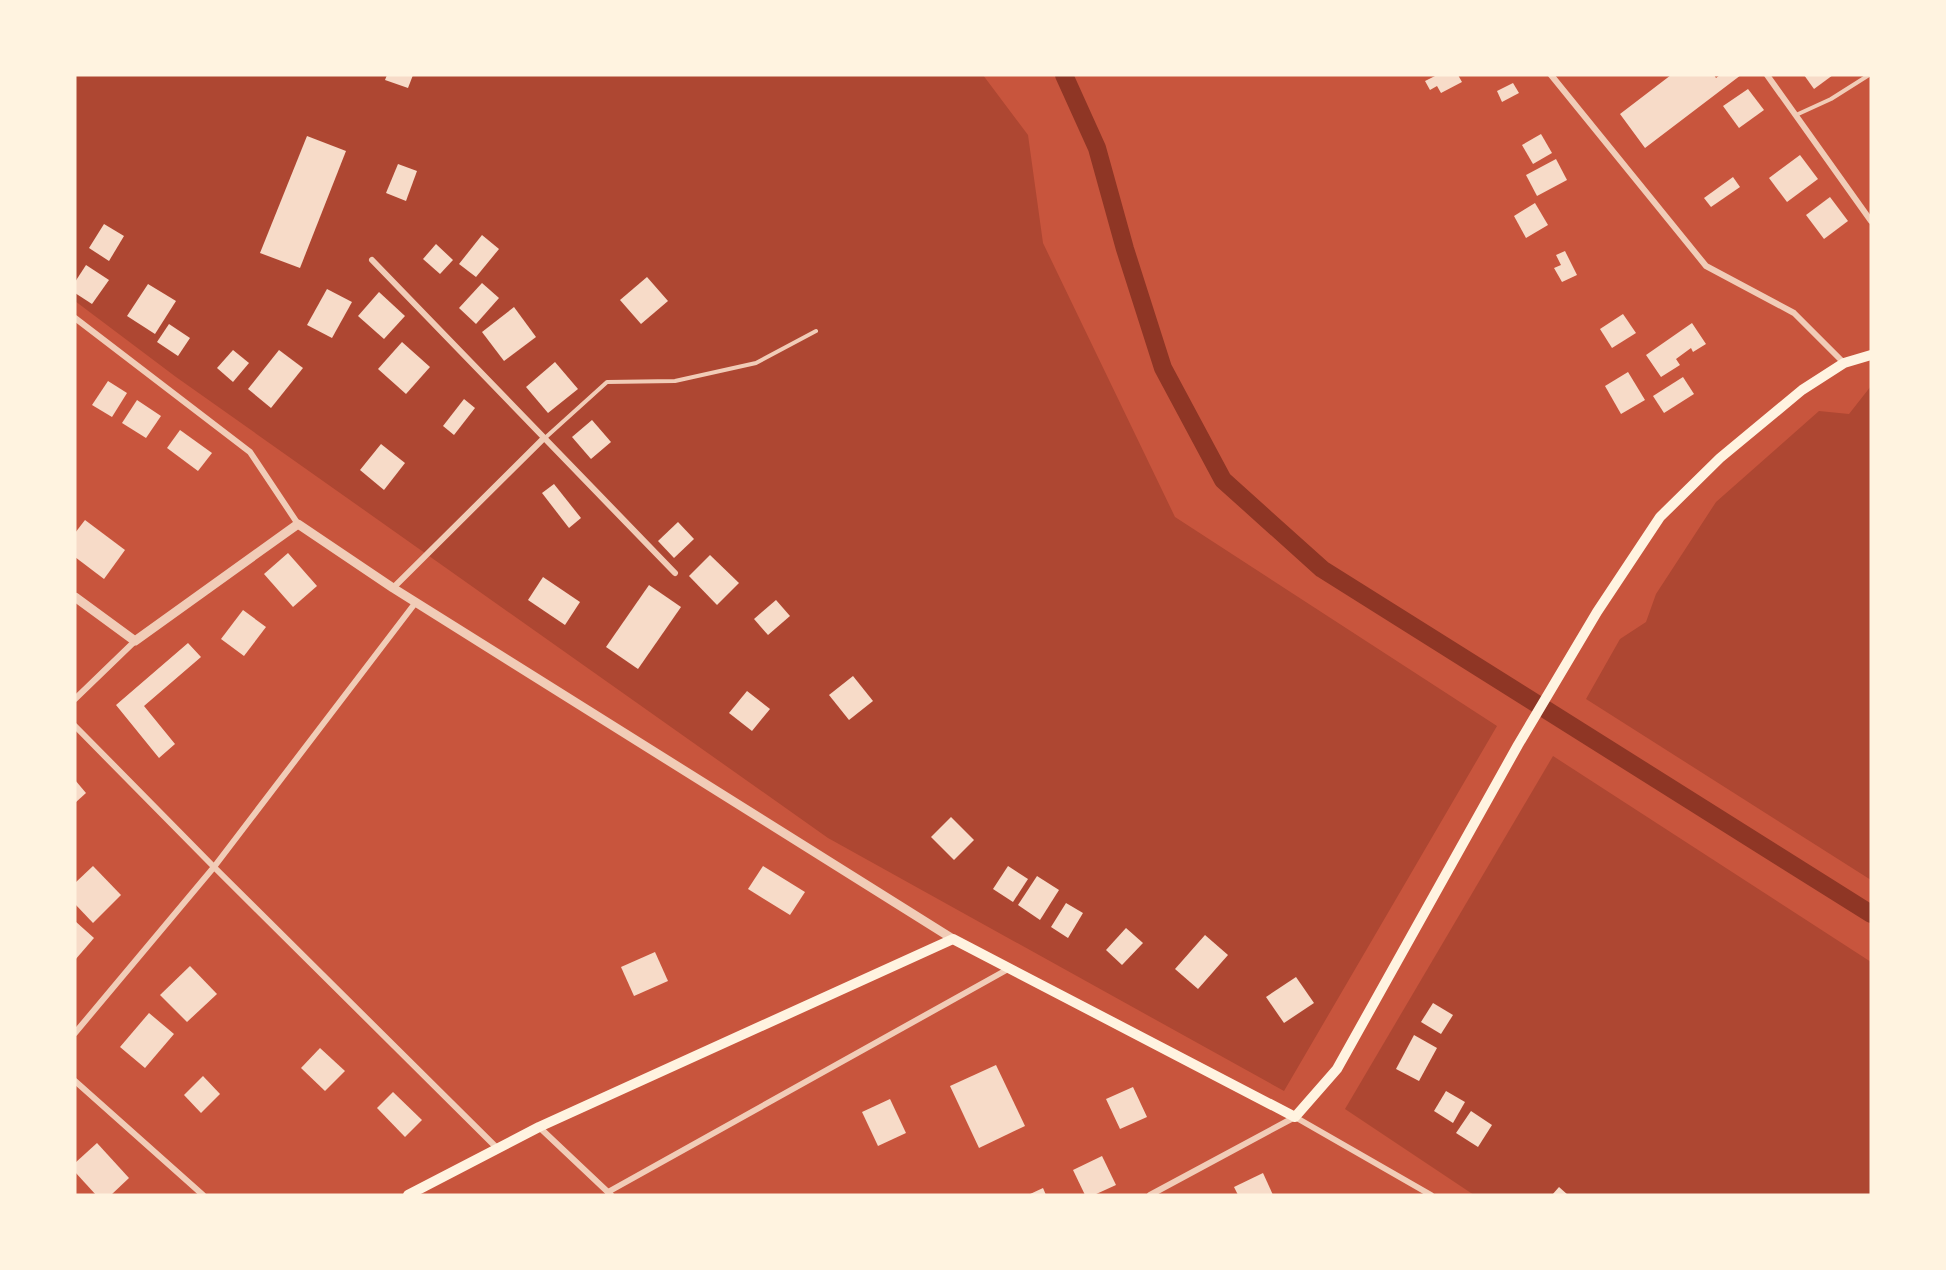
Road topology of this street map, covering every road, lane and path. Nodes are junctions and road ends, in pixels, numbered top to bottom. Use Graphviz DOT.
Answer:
graph roads {
  1 [pos="1551,75"];
  2 [pos="1767,75"];
  3 [pos="1869,75"];
  4 [pos="1795,115"];
  5 [pos="1871,221"];
  6 [pos="372,260"];
  7 [pos="75,318"];
  8 [pos="816,331"];
  9 [pos="1871,355"];
  10 [pos="1844,363"];
  11 [pos="544,438"];
  12 [pos="298,524"];
  13 [pos="675,573"];
  14 [pos="393,588"];
  15 [pos="75,597"];
  16 [pos="416,602"];
  17 [pos="135,641"];
  18 [pos="75,699"];
  19 [pos="75,726"];
  20 [pos="214,867"];
  21 [pos="953,939"];
  22 [pos="1010,968"];
  23 [pos="75,1033"];
  24 [pos="75,1081"];
  25 [pos="1294,1117"];
  26 [pos="539,1127"];
  27 [pos="496,1148"];
  28 [pos="609,1194"];
  29 [pos="203,1195"];
  30 [pos="408,1195"];
  31 [pos="1150,1195"];
  32 [pos="1431,1195"];
  1 -- 10 [label="street"];
  2 -- 4 [label="street"];
  3 -- 4 [label="lane"];
  4 -- 5 [label="street"];
  6 -- 11 [label="street"];
  7 -- 12 [label="street"];
  8 -- 11 [label="lane"];
  9 -- 10 [label="main road"];
  10 -- 25 [label="main road"];
  11 -- 13 [label="street"];
  11 -- 14 [label="street"];
  12 -- 14 [label="street"];
  12 -- 17 [label="street"];
  14 -- 16 [label="street"];
  15 -- 17 [label="street"];
  16 -- 20 [label="street"];
  16 -- 21 [label="street"];
  17 -- 18 [label="street"];
  19 -- 20 [label="street"];
  20 -- 23 [label="street"];
  20 -- 27 [label="street"];
  21 -- 22 [label="main road"];
  21 -- 26 [label="main road"];
  22 -- 25 [label="main road"];
  22 -- 28 [label="street"];
  24 -- 29 [label="street"];
  25 -- 31 [label="street"];
  25 -- 32 [label="street"];
  26 -- 27 [label="main road"];
  26 -- 28 [label="street"];
  27 -- 30 [label="main road"];
}
